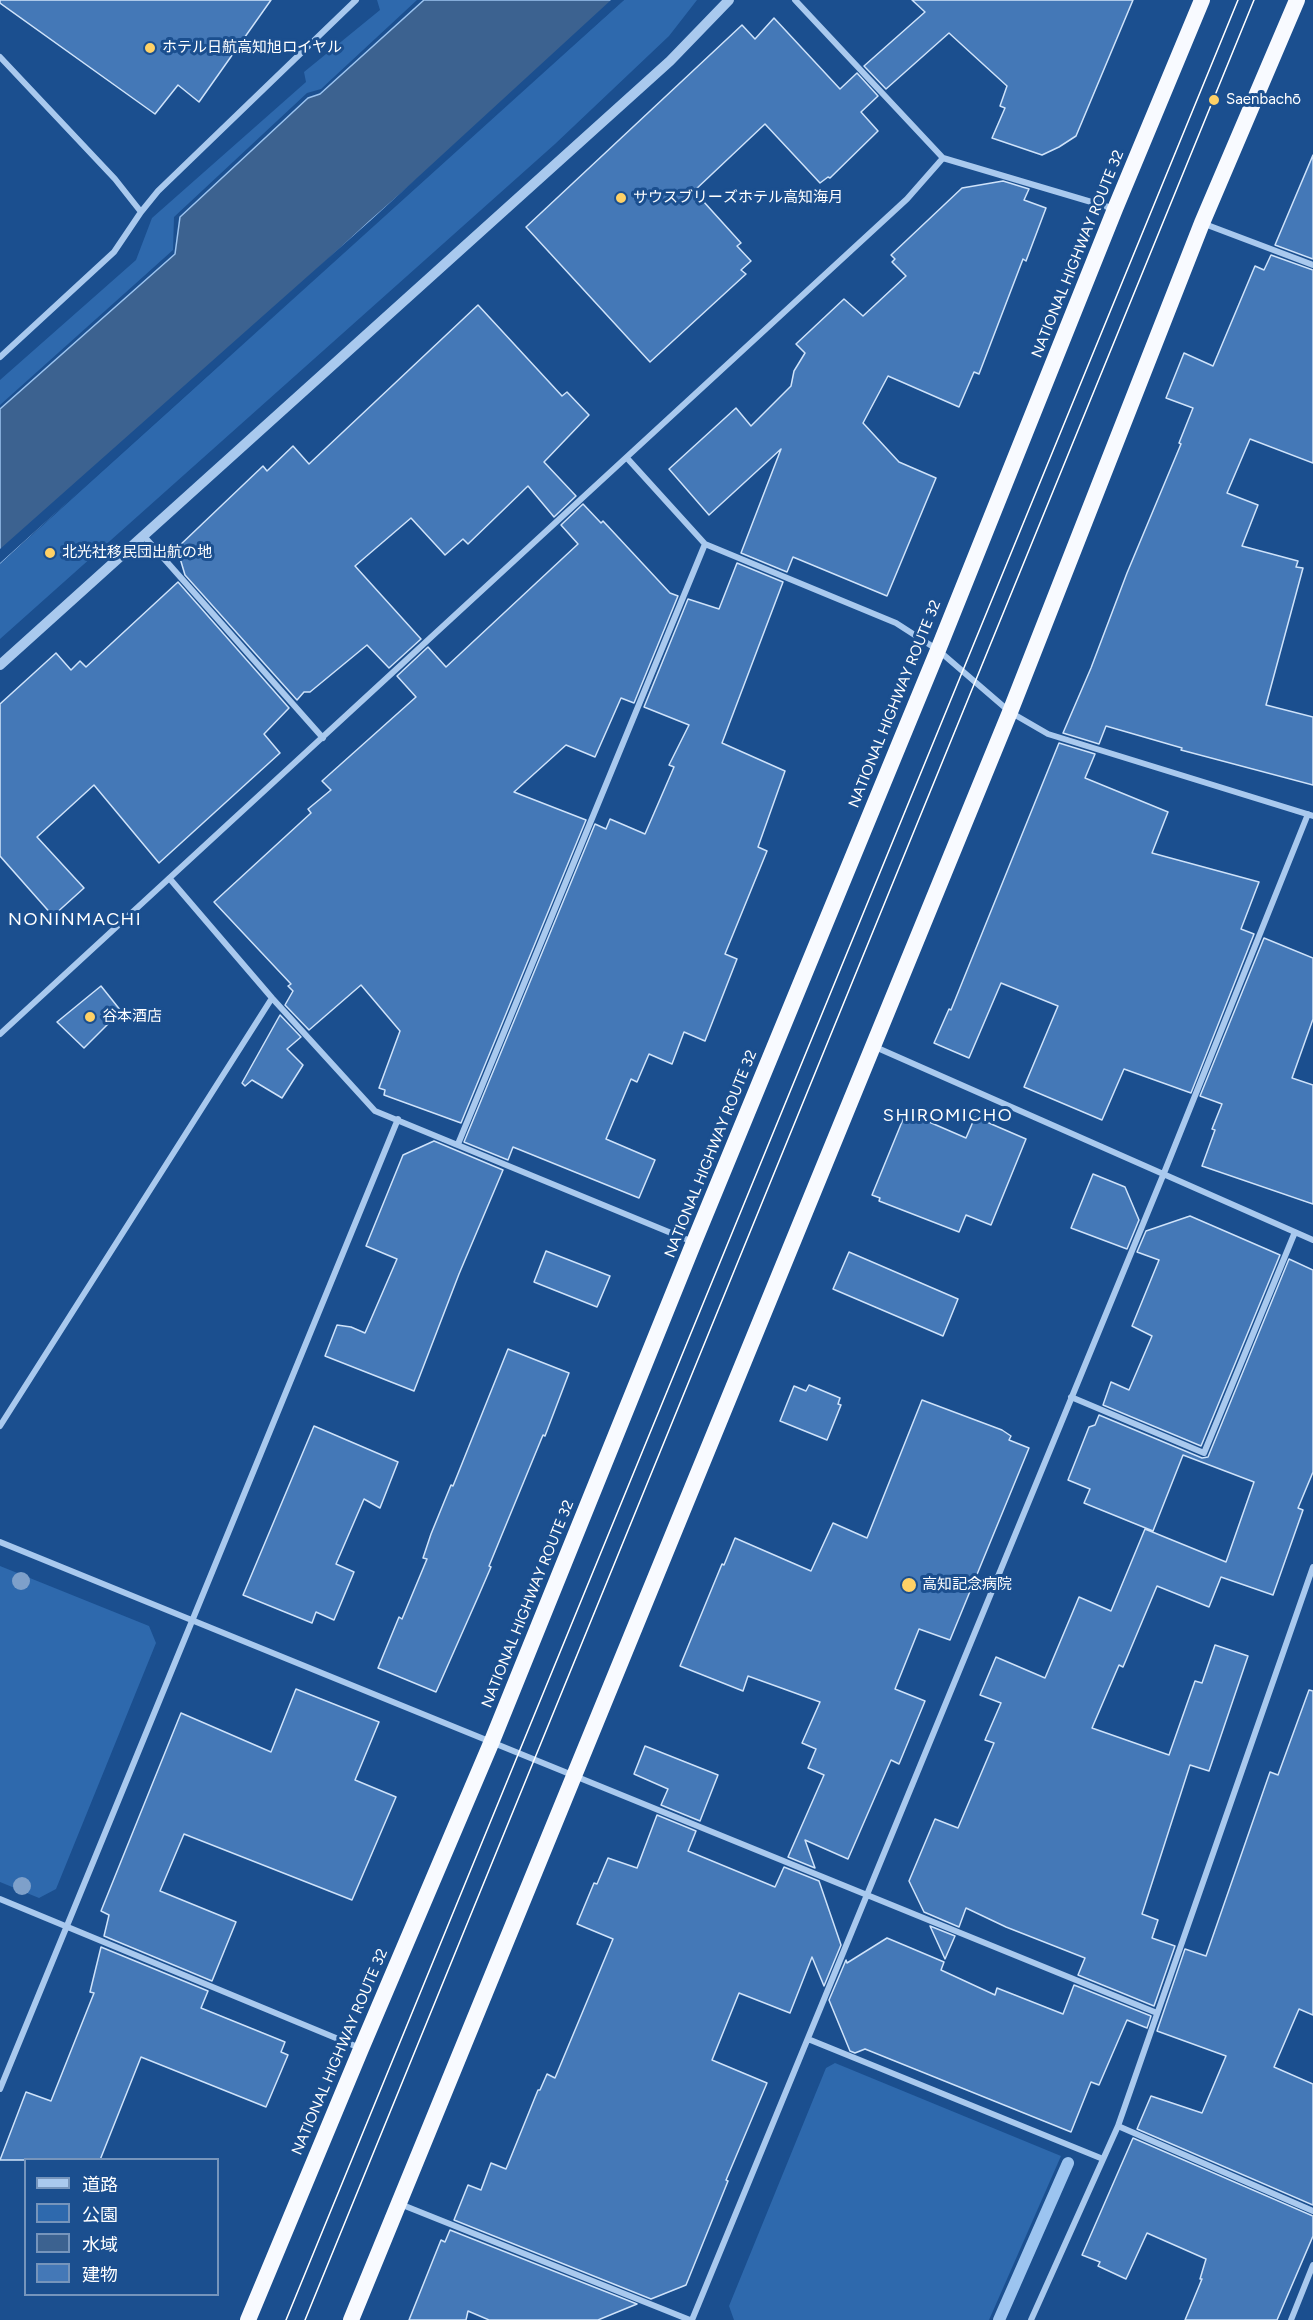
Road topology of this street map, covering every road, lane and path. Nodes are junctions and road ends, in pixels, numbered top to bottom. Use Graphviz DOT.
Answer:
graph roads {
  1 [pos="356,0"];
  2 [pos="729,0"];
  3 [pos="795,0"];
  4 [pos="1202,0"];
  5 [pos="1297,0"];
  6 [pos="0,57"];
  7 [pos="944,158"];
  8 [pos="1115,209"];
  9 [pos="141,212"];
  10 [pos="1202,223"];
  11 [pos="1313,265"];
  12 [pos="0,357"];
  13 [pos="627,458"];
  14 [pos="143,535"];
  15 [pos="705,544"];
  16 [pos="938,650"];
  17 [pos="0,665"];
  18 [pos="1010,712"];
  19 [pos="323,738"];
  20 [pos="1311,815"];
  21 [pos="170,879"];
  22 [pos="272,998"];
  23 [pos="0,1034"];
  24 [pos="873,1045"];
  25 [pos="398,1119"];
  26 [pos="458,1144"];
  27 [pos="1164,1173"];
  28 [pos="1295,1232"];
  29 [pos="1313,1240"];
  30 [pos="694,1242"];
  31 [pos="1071,1397"];
  32 [pos="0,1426"];
  33 [pos="0,1542"];
  34 [pos="1313,1567"];
  35 [pos="192,1619"];
  36 [pos="492,1741"];
  37 [pos="574,1776"];
  38 [pos="867,1895"];
  39 [pos="0,1899"];
  40 [pos="67,1927"];
  41 [pos="1157,2013"];
  42 [pos="808,2039"];
  43 [pos="361,2049"];
  44 [pos="0,2089"];
  45 [pos="1118,2126"];
  46 [pos="1102,2160"];
  47 [pos="399,2204"];
  48 [pos="1313,2211"];
  49 [pos="1313,2265"];
  50 [pos="248,2320"];
  51 [pos="351,2320"];
  52 [pos="691,2320"];
  53 [pos="1031,2320"];
  54 [pos="1291,2320"];
  1 -- 9 [label="street"];
  2 -- 14 [label="street"];
  3 -- 7 [label="street"];
  4 -- 8 [label="highway, NATIONAL HIGHWAY ROUTE 32"];
  5 -- 10 [label="highway"];
  6 -- 9 [label="street"];
  7 -- 8 [label="street"];
  7 -- 13 [label="street"];
  8 -- 16 [label="highway, NATIONAL HIGHWAY ROUTE 32"];
  9 -- 12 [label="street"];
  10 -- 11 [label="street"];
  10 -- 18 [label="highway"];
  13 -- 15 [label="street"];
  13 -- 19 [label="street"];
  14 -- 17 [label="street"];
  14 -- 19 [label="street"];
  15 -- 16 [label="street"];
  15 -- 26 [label="street"];
  16 -- 18 [label="street"];
  16 -- 30 [label="highway, NATIONAL HIGHWAY ROUTE 32"];
  18 -- 20 [label="street"];
  18 -- 24 [label="highway"];
  19 -- 21 [label="street"];
  20 -- 27 [label="street"];
  21 -- 22 [label="street"];
  21 -- 23 [label="street"];
  22 -- 25 [label="street"];
  22 -- 32 [label="street"];
  24 -- 27 [label="street"];
  24 -- 37 [label="highway"];
  25 -- 26 [label="street"];
  25 -- 35 [label="street"];
  26 -- 30 [label="street"];
  27 -- 28 [label="street"];
  27 -- 31 [label="street"];
  28 -- 29 [label="street"];
  28 -- 31 [label="street"];
  30 -- 36 [label="highway, NATIONAL HIGHWAY ROUTE 32"];
  31 -- 38 [label="street"];
  33 -- 35 [label="street"];
  34 -- 41 [label="street"];
  35 -- 36 [label="street"];
  35 -- 40 [label="street"];
  36 -- 37 [label="street"];
  36 -- 43 [label="highway, NATIONAL HIGHWAY ROUTE 32"];
  37 -- 38 [label="street"];
  37 -- 47 [label="highway"];
  38 -- 41 [label="street"];
  38 -- 42 [label="street"];
  39 -- 40 [label="street"];
  40 -- 43 [label="street"];
  40 -- 44 [label="street"];
  41 -- 45 [label="street"];
  42 -- 46 [label="street"];
  42 -- 52 [label="street"];
  43 -- 50 [label="highway, NATIONAL HIGHWAY ROUTE 32"];
  45 -- 46 [label="street"];
  45 -- 48 [label="street"];
  46 -- 53 [label="street"];
  47 -- 51 [label="highway"];
  47 -- 52 [label="street"];
  49 -- 54 [label="street"];
}
